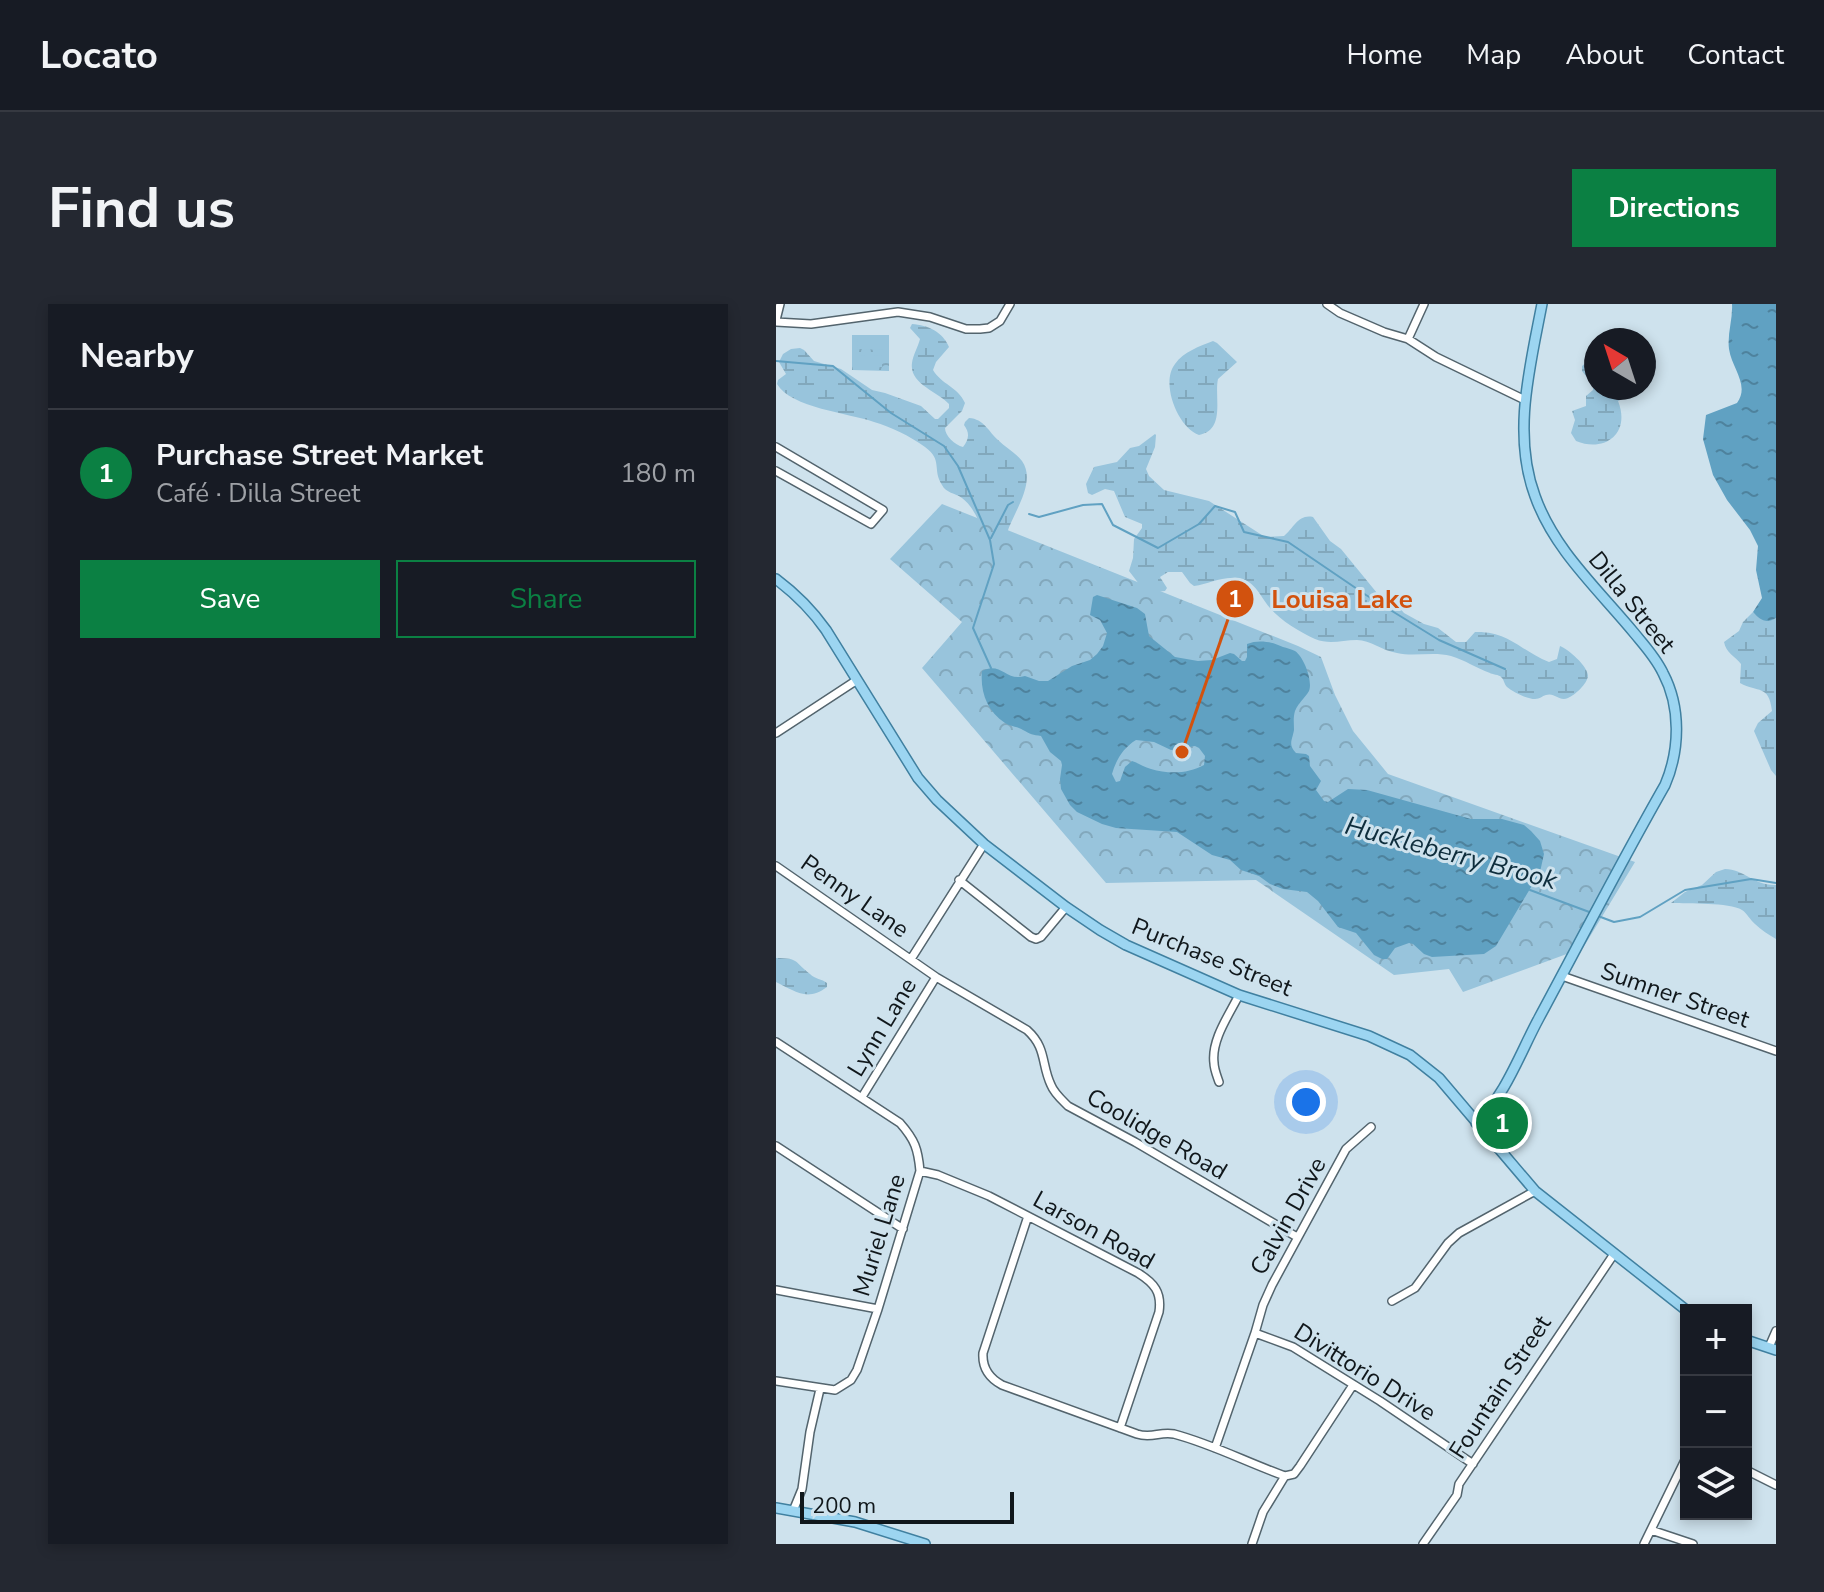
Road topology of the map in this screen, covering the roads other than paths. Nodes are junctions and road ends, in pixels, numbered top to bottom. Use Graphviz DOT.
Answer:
graph roads {
  1 [pos="780,304"];
  2 [pos="1010,304"];
  3 [pos="1327,304"];
  4 [pos="1424,304"];
  5 [pos="1542,304"];
  6 [pos="776,321"];
  7 [pos="1408,339"];
  8 [pos="1525,400"];
  9 [pos="776,447"];
  10 [pos="776,471"];
  11 [pos="776,579"];
  12 [pos="857,680"];
  13 [pos="776,733"];
  14 [pos="984,844"];
  15 [pos="776,866"];
  16 [pos="959,880"];
  17 [pos="1066,907"];
  18 [pos="911,959"];
  19 [pos="1562,976"];
  20 [pos="936,977"];
  21 [pos="1239,995"];
  22 [pos="776,1042"];
  23 [pos="1776,1051"];
  24 [pos="1219,1082"];
  25 [pos="862,1097"];
  26 [pos="1476,1123"];
  27 [pos="1371,1127"];
  28 [pos="776,1146"];
  29 [pos="920,1171"];
  30 [pos="1535,1191"];
  31 [pos="1028,1216"];
  32 [pos="903,1229"];
  33 [pos="1297,1237"];
  34 [pos="1614,1254"];
  35 [pos="776,1290"];
  36 [pos="1392,1301"];
  37 [pos="1680,1305"];
  38 [pos="878,1309"];
  39 [pos="1776,1331"];
  40 [pos="1255,1333"];
  41 [pos="1752,1342"];
  42 [pos="1772,1348"];
  43 [pos="776,1381"];
  44 [pos="1353,1385"];
  45 [pos="820,1389"];
  46 [pos="1120,1428"];
  47 [pos="1215,1448"];
  48 [pos="1473,1464"];
  49 [pos="1680,1470"];
  50 [pos="1752,1473"];
  51 [pos="1285,1476"];
  52 [pos="1776,1485"];
  53 [pos="776,1508"];
  54 [pos="793,1511"];
  55 [pos="1651,1530"];
  56 [pos="925,1544"];
  57 [pos="1252,1544"];
  58 [pos="1423,1544"];
  59 [pos="1644,1544"];
  60 [pos="1693,1544"];
  1 -- 6 [label="street"];
  2 -- 6 [label="street"];
  3 -- 7 [label="street"];
  4 -- 7 [label="street"];
  5 -- 8 [label="main road, Dilla Street"];
  7 -- 8 [label="street"];
  8 -- 19 [label="main road, Dilla Street"];
  9 -- 10 [label="street"];
  11 -- 12 [label="main road, Purchase Street"];
  12 -- 13 [label="street"];
  12 -- 14 [label="main road, Purchase Street"];
  14 -- 16 [label="street"];
  14 -- 17 [label="main road, Purchase Street"];
  15 -- 18 [label="street, Penny Lane"];
  16 -- 17 [label="street"];
  16 -- 18 [label="street"];
  17 -- 21 [label="main road, Purchase Street"];
  18 -- 20 [label="street, Coolidge Road"];
  19 -- 23 [label="street, Sumner Street"];
  19 -- 26 [label="main road, Dilla Street"];
  20 -- 25 [label="street, Lynn Lane"];
  20 -- 33 [label="street, Coolidge Road"];
  21 -- 24 [label="street"];
  21 -- 26 [label="main road, Purchase Street"];
  22 -- 25 [label="street, Muriel Lane"];
  25 -- 29 [label="street, Muriel Lane"];
  26 -- 30 [label="main road, Purchase Street"];
  27 -- 33 [label="street, Calvin Drive"];
  28 -- 32 [label="street"];
  29 -- 31 [label="street, Larson Road"];
  29 -- 32 [label="street, Muriel Lane"];
  30 -- 34 [label="main road, Purchase Street"];
  30 -- 36 [label="street"];
  31 -- 46 [label="street, Larson Road"];
  31 -- 46 [label="street"];
  32 -- 38 [label="street, Muriel Lane"];
  33 -- 40 [label="street, Calvin Drive"];
  34 -- 37 [label="main road, Purchase Street"];
  34 -- 48 [label="street, Fountain Street"];
  35 -- 38 [label="street"];
  38 -- 45 [label="street, Muriel Lane"];
  39 -- 42 [label="street"];
  40 -- 44 [label="street, Divittorio Drive"];
  40 -- 47 [label="street, Divittorio Drive"];
  41 -- 42 [label="main road"];
  43 -- 45 [label="street"];
  44 -- 48 [label="street, Divittorio Drive"];
  44 -- 51 [label="street"];
  45 -- 54 [label="street"];
  46 -- 47 [label="street"];
  47 -- 51 [label="street"];
  48 -- 58 [label="street, Fountain Street"];
  49 -- 55 [label="street"];
  50 -- 52 [label="street"];
  51 -- 57 [label="street"];
  53 -- 54 [label="main road"];
  54 -- 56 [label="main road"];
  55 -- 59 [label="street"];
  55 -- 60 [label="street"];
}
